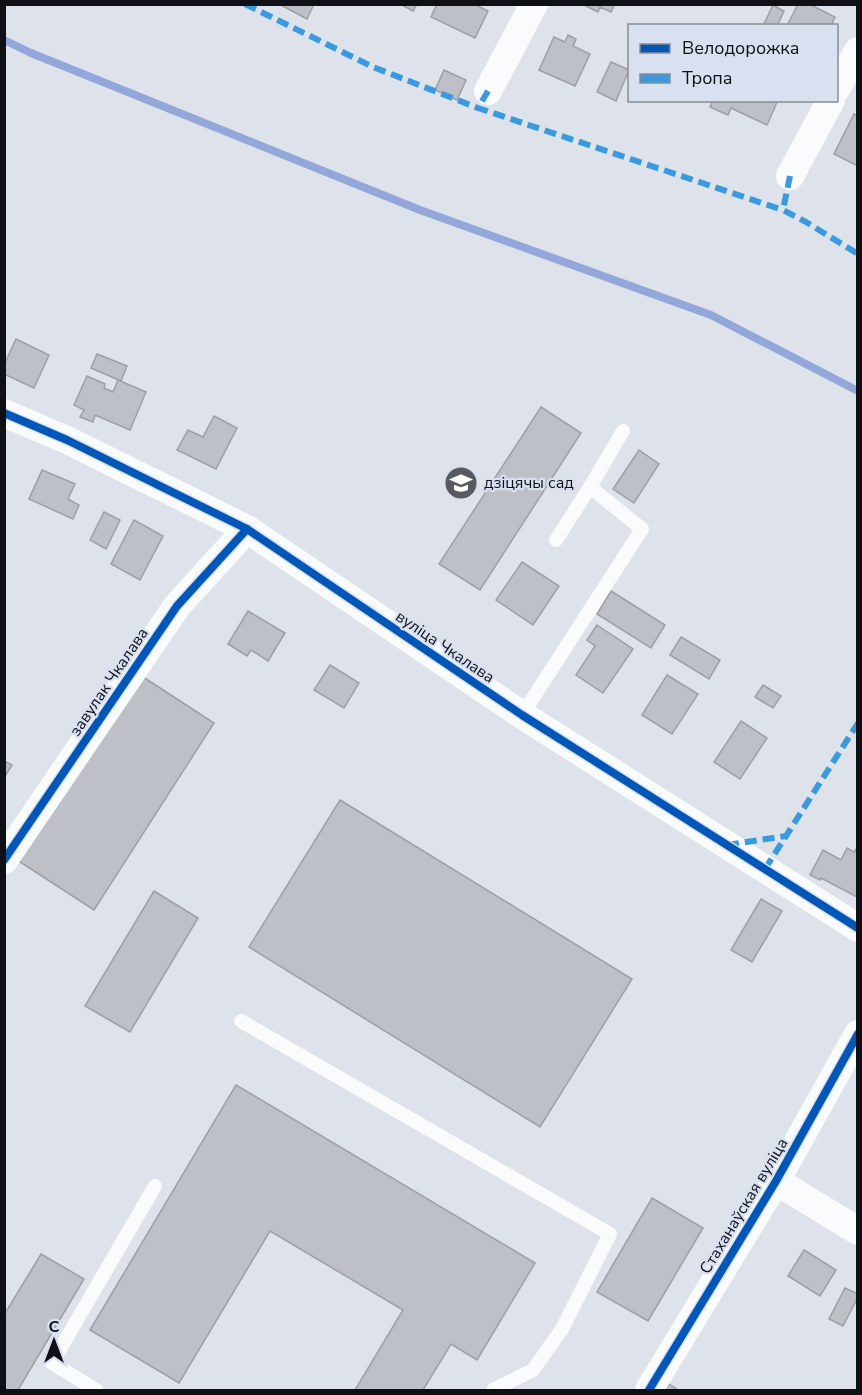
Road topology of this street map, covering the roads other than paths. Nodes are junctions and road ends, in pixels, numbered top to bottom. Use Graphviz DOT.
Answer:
graph roads {
  1 [pos="534,4"];
  2 [pos="858,51"];
  3 [pos="838,88"];
  4 [pos="488,91"];
  5 [pos="830,102"];
  6 [pos="790,176"];
  7 [pos="4,413"];
  8 [pos="623,431"];
  9 [pos="590,487"];
  10 [pos="247,529"];
  11 [pos="556,540"];
  12 [pos="522,715"];
  13 [pos="8,846"];
  14 [pos="858,928"];
  15 [pos="241,1021"];
  16 [pos="858,1034"];
  17 [pos="776,1181"];
  18 [pos="155,1186"];
  19 [pos="858,1231"];
  20 [pos="96,1390"];
  21 [pos="493,1390"];
  22 [pos="649,1390"];
  1 -- 4 [label="street"];
  2 -- 3 [label="street"];
  5 -- 6 [label="street"];
  7 -- 10 [label="street, вуліца Чкалава"];
  8 -- 9 [label="lane"];
  9 -- 11 [label="lane"];
  9 -- 12 [label="lane"];
  10 -- 12 [label="street, вуліца Чкалава"];
  10 -- 13 [label="street, завулак Чкалава"];
  12 -- 14 [label="street, вуліца Чкалава"];
  15 -- 21 [label="lane"];
  16 -- 17 [label="street, Стаханаўская вуліца"];
  17 -- 19 [label="street"];
  17 -- 22 [label="street, Стаханаўская вуліца"];
  18 -- 20 [label="lane"];
}
